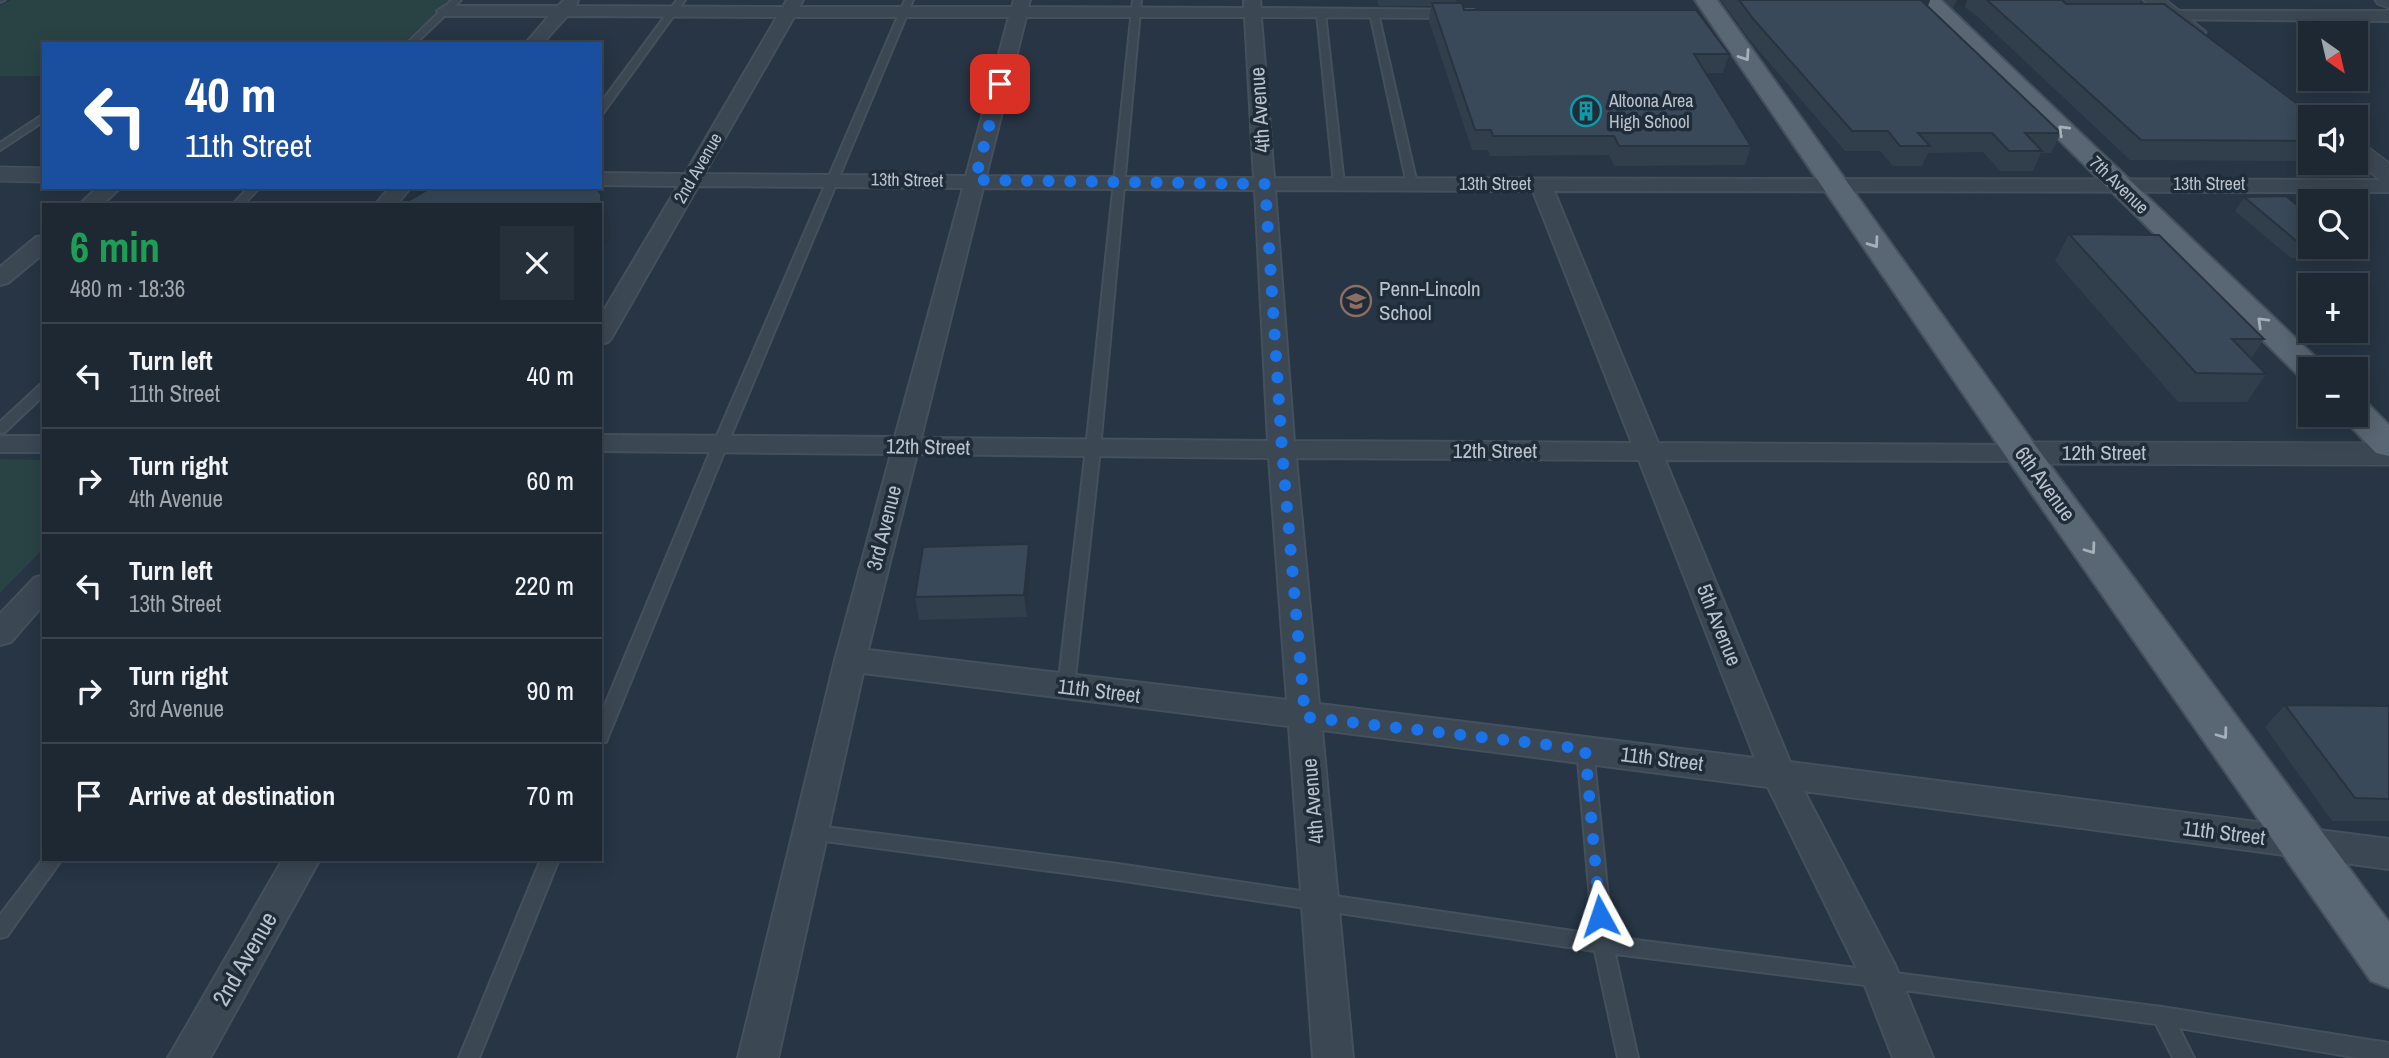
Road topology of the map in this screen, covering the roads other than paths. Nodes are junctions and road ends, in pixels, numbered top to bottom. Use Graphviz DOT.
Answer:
graph roads {
  1 [pos="1928,0"];
  2 [pos="2153,0"];
  3 [pos="451,6"];
  4 [pos="568,6"];
  5 [pos="677,6"];
  6 [pos="792,6"];
  7 [pos="906,6"];
  8 [pos="1021,6"];
  9 [pos="1136,6"];
  10 [pos="1253,6"];
  11 [pos="1483,7"];
  12 [pos="1704,9"];
  13 [pos="1321,13"];
  14 [pos="1374,13"];
  15 [pos="2126,16"];
  16 [pos="2175,16"];
  17 [pos="2389,16"];
  18 [pos="412,42"];
  19 [pos="535,42"];
  20 [pos="2217,47"];
  21 [pos="602,108"];
  22 [pos="42,118"];
  23 [pos="0,147"];
  24 [pos="2368,159"];
  25 [pos="39,172"];
  26 [pos="0,174"];
  27 [pos="2389,175"];
  28 [pos="602,178"];
  29 [pos="693,178"];
  30 [pos="834,179"];
  31 [pos="975,180"];
  32 [pos="1119,182"];
  33 [pos="1265,184"];
  34 [pos="1339,184"];
  35 [pos="1412,184"];
  36 [pos="1542,184"];
  37 [pos="1832,184"];
  38 [pos="2119,184"];
  39 [pos="2389,186"];
  40 [pos="109,189"];
  41 [pos="253,189"];
  42 [pos="399,189"];
  43 [pos="91,203"];
  44 [pos="239,203"];
  45 [pos="387,203"];
  46 [pos="42,244"];
  47 [pos="0,278"];
  48 [pos="602,334"];
  49 [pos="2299,357"];
  50 [pos="42,390"];
  51 [pos="2368,424"];
  52 [pos="0,429"];
  53 [pos="602,443"];
  54 [pos="0,444"];
  55 [pos="42,444"];
  56 [pos="720,445"];
  57 [pos="2389,445"];
  58 [pos="905,447"];
  59 [pos="1094,449"];
  60 [pos="1282,450"];
  61 [pos="1650,452"];
  62 [pos="2022,453"];
  63 [pos="2389,454"];
  64 [pos="42,587"];
  65 [pos="0,634"];
  66 [pos="850,660"];
  67 [pos="1066,687"];
  68 [pos="1305,717"];
  69 [pos="602,732"];
  70 [pos="1585,749"];
  71 [pos="1779,775"];
  72 [pos="810,832"];
  73 [pos="2300,843"];
  74 [pos="2389,854"];
  75 [pos="52,861"];
  76 [pos="301,861"];
  77 [pos="549,861"];
  78 [pos="1322,902"];
  79 [pos="0,930"];
  80 [pos="1603,944"];
  81 [pos="2389,964"];
  82 [pos="1881,978"];
  83 [pos="2162,1016"];
  84 [pos="2389,1053"];
  85 [pos="188,1058"];
  86 [pos="469,1058"];
  87 [pos="758,1058"];
  88 [pos="1333,1058"];
  89 [pos="1628,1058"];
  90 [pos="1913,1058"];
  91 [pos="2184,1058"];
  38 -- 1 [label="main road, 7th Avenue, one-way"];
  2 -- 16 [label="street"];
  3 -- 4 [label="street"];
  3 -- 18 [label="lane"];
  4 -- 5 [label="street"];
  4 -- 19 [label="street"];
  5 -- 6 [label="street"];
  5 -- 21 [label="lane"];
  6 -- 7 [label="street"];
  6 -- 29 [label="street, 2nd Avenue"];
  7 -- 8 [label="street"];
  7 -- 30 [label="lane"];
  8 -- 9 [label="street"];
  8 -- 31 [label="street, 3rd Avenue"];
  9 -- 10 [label="street"];
  9 -- 32 [label="lane"];
  10 -- 13 [label="street"];
  10 -- 33 [label="street, 4th Avenue"];
  11 -- 14 [label="street"];
  12 -- 37 [label="main road, 6th Avenue, one-way"];
  13 -- 14 [label="street"];
  13 -- 34 [label="lane"];
  14 -- 35 [label="lane"];
  15 -- 16 [label="street"];
  16 -- 17 [label="street"];
  16 -- 20 [label="street"];
  22 -- 23 [label="lane"];
  24 -- 27 [label="street"];
  25 -- 26 [label="street"];
  28 -- 29 [label="street, 13th Street"];
  29 -- 30 [label="street, 13th Street"];
  29 -- 48 [label="street, 2nd Avenue"];
  30 -- 31 [label="street, 13th Street"];
  30 -- 56 [label="lane"];
  31 -- 32 [label="street, 13th Street"];
  31 -- 58 [label="street, 3rd Avenue"];
  32 -- 33 [label="street, 13th Street"];
  32 -- 59 [label="lane"];
  33 -- 34 [label="street, 13th Street"];
  33 -- 60 [label="street, 4th Avenue"];
  34 -- 35 [label="street, 13th Street"];
  35 -- 36 [label="street, 13th Street"];
  36 -- 37 [label="street, 13th Street"];
  36 -- 61 [label="street, 5th Avenue"];
  37 -- 38 [label="street, 13th Street"];
  37 -- 62 [label="main road, 6th Avenue, one-way"];
  38 -- 39 [label="street, 13th Street"];
  49 -- 38 [label="main road, 7th Avenue, one-way"];
  40 -- 43 [label="street"];
  41 -- 44 [label="lane"];
  42 -- 45 [label="street"];
  46 -- 47 [label="street"];
  50 -- 52 [label="lane"];
  51 -- 57 [label="main road"];
  53 -- 56 [label="street, 12th Street"];
  54 -- 55 [label="street"];
  56 -- 58 [label="street, 12th Street"];
  56 -- 69 [label="lane"];
  58 -- 59 [label="street, 12th Street"];
  58 -- 66 [label="street, 3rd Avenue"];
  59 -- 60 [label="street, 12th Street"];
  59 -- 67 [label="lane"];
  60 -- 61 [label="street, 12th Street"];
  60 -- 68 [label="street, 4th Avenue"];
  61 -- 62 [label="street, 12th Street"];
  61 -- 71 [label="street, 5th Avenue"];
  62 -- 63 [label="street, 12th Street"];
  62 -- 73 [label="main road, 6th Avenue, one-way"];
  64 -- 65 [label="street"];
  66 -- 67 [label="street, 11th Street"];
  66 -- 72 [label="street, 3rd Avenue"];
  67 -- 68 [label="street, 11th Street"];
  68 -- 70 [label="street, 11th Street"];
  68 -- 78 [label="street, 4th Avenue"];
  70 -- 71 [label="street, 11th Street"];
  70 -- 80 [label="lane"];
  71 -- 73 [label="street, 11th Street"];
  71 -- 82 [label="street, 5th Avenue"];
  72 -- 78 [label="lane"];
  72 -- 87 [label="street, 3rd Avenue"];
  73 -- 74 [label="street, 11th Street"];
  73 -- 81 [label="main road, 6th Avenue"];
  75 -- 79 [label="lane"];
  76 -- 85 [label="street, 2nd Avenue"];
  77 -- 86 [label="lane"];
  78 -- 80 [label="lane"];
  78 -- 88 [label="street, 4th Avenue"];
  80 -- 82 [label="lane"];
  80 -- 89 [label="lane"];
  82 -- 83 [label="lane"];
  82 -- 90 [label="street, 5th Avenue"];
  83 -- 84 [label="lane"];
  83 -- 91 [label="lane"];
}
